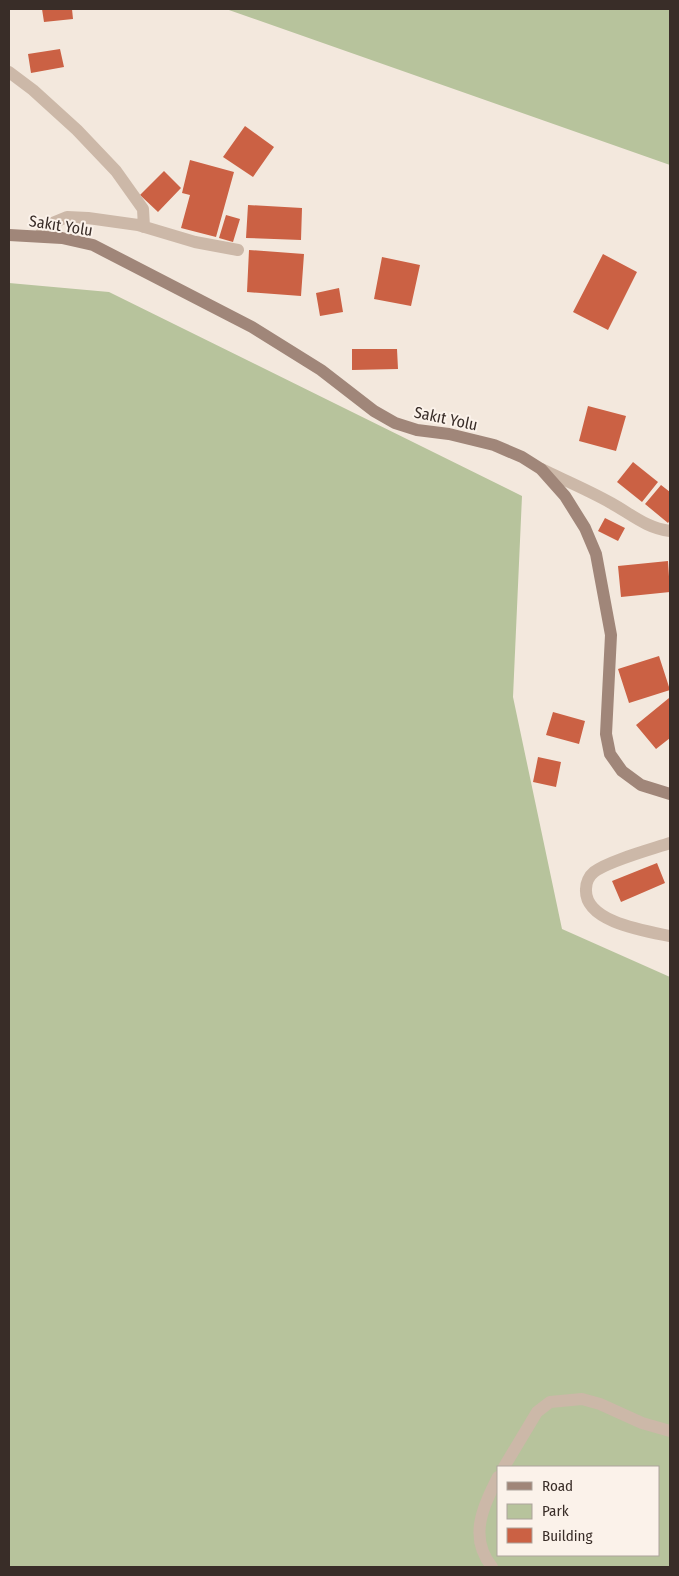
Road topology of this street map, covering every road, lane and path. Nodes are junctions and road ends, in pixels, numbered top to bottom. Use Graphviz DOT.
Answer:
graph roads {
  1 [pos="9,72"];
  2 [pos="144,227"];
  3 [pos="9,235"];
  4 [pos="39,236"];
  5 [pos="238,250"];
  6 [pos="541,468"];
  7 [pos="670,531"];
  8 [pos="670,794"];
  9 [pos="670,843"];
  10 [pos="670,936"];
  11 [pos="670,1431"];
  12 [pos="505,1466"];
  13 [pos="497,1479"];
  14 [pos="492,1567"];
  1 -- 2 [label="street"];
  2 -- 4 [label="street"];
  2 -- 5 [label="street"];
  3 -- 4 [label="street, Sakıt Yolu"];
  4 -- 6 [label="street, Sakıt Yolu"];
  6 -- 7 [label="street"];
  6 -- 8 [label="street, Sakıt Yolu"];
  9 -- 10 [label="street"];
  11 -- 12 [label="street"];
  13 -- 14 [label="street"];
}
